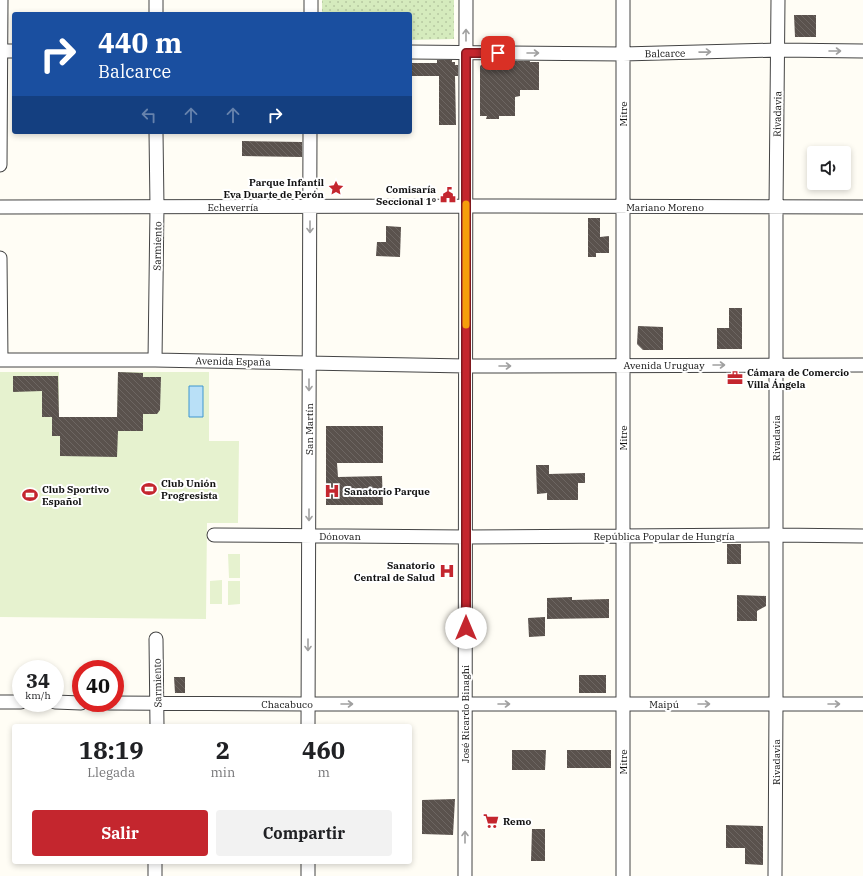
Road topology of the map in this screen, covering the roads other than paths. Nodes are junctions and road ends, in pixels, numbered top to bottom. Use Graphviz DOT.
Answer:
graph roads {
  1 [pos="1,0"];
  2 [pos="156,0"];
  3 [pos="311,0"];
  4 [pos="466,0"];
  5 [pos="623,0"];
  6 [pos="778,0"];
  7 [pos="156,12"];
  8 [pos="311,12"];
  9 [pos="778,50"];
  10 [pos="0,51"];
  11 [pos="12,51"];
  12 [pos="863,51"];
  13 [pos="412,52"];
  14 [pos="466,53"];
  15 [pos="623,54"];
  16 [pos="156,134"];
  17 [pos="310,134"];
  18 [pos="0,165"];
  19 [pos="466,206"];
  20 [pos="0,207"];
  21 [pos="157,207"];
  22 [pos="310,207"];
  23 [pos="622,207"];
  24 [pos="863,207"];
  25 [pos="776,208"];
  26 [pos="0,258"];
  27 [pos="0,360"];
  28 [pos="156,360"];
  29 [pos="310,362"];
  30 [pos="623,365"];
  31 [pos="776,365"];
  32 [pos="863,365"];
  33 [pos="466,366"];
  34 [pos="776,535"];
  35 [pos="214,536"];
  36 [pos="309,536"];
  37 [pos="623,536"];
  38 [pos="863,536"];
  39 [pos="466,537"];
  40 [pos="156,639"];
  41 [pos="0,702"];
  42 [pos="12,702"];
  43 [pos="124,703"];
  44 [pos="157,704"];
  45 [pos="308,704"];
  46 [pos="465,704"];
  47 [pos="623,704"];
  48 [pos="776,704"];
  49 [pos="863,704"];
  50 [pos="157,724"];
  51 [pos="308,724"];
  52 [pos="156,864"];
  53 [pos="308,864"];
  54 [pos="155,876"];
  55 [pos="308,876"];
  56 [pos="465,876"];
  57 [pos="623,876"];
  58 [pos="775,876"];
  1 -- 10 [label="street"];
  2 -- 7 [label="street"];
  3 -- 8 [label="street"];
  14 -- 4 [label="street, José Ricardo Binaghi, one-way"];
  5 -- 15 [label="street, Mitre"];
  6 -- 9 [label="street, Rivadavia"];
  9 -- 12 [label="street, Balcarce, one-way"];
  15 -- 9 [label="street, Balcarce, one-way"];
  9 -- 25 [label="street, Rivadavia"];
  10 -- 11 [label="street"];
  10 -- 18 [label="street"];
  13 -- 14 [label="street, Balcarce"];
  14 -- 15 [label="street, Balcarce, one-way"];
  14 -- 19 [label="street, José Ricardo Binaghi"];
  15 -- 23 [label="street, Mitre"];
  16 -- 21 [label="street, Sarmiento"];
  17 -- 22 [label="street, San Martín"];
  19 -- 22 [label="street, Echeverría"];
  19 -- 23 [label="street, Mariano Moreno"];
  19 -- 33 [label="street, José Ricardo Binaghi"];
  20 -- 21 [label="street, Echeverría"];
  21 -- 22 [label="street, Echeverría"];
  21 -- 28 [label="street, Sarmiento"];
  22 -- 29 [label="street, San Martín, one-way"];
  23 -- 25 [label="street, Mariano Moreno"];
  23 -- 30 [label="street, Mitre"];
  24 -- 25 [label="street, Mariano Moreno"];
  25 -- 31 [label="street, Rivadavia"];
  26 -- 27 [label="street"];
  27 -- 28 [label="street, Avenida España"];
  28 -- 29 [label="street, Avenida España"];
  29 -- 33 [label="street, Avenida España"];
  29 -- 36 [label="street, San Martín, one-way"];
  30 -- 31 [label="street, Avenida Uruguay, one-way"];
  33 -- 30 [label="street, Avenida Uruguay, one-way"];
  30 -- 37 [label="street, Mitre"];
  31 -- 32 [label="street, Avenida Uruguay"];
  31 -- 34 [label="street, Rivadavia"];
  33 -- 39 [label="street, José Ricardo Binaghi"];
  34 -- 37 [label="street, República Popular de Hungría"];
  34 -- 38 [label="street, República Popular de Hungría"];
  34 -- 48 [label="street, Rivadavia"];
  35 -- 36 [label="street, Dónovan"];
  36 -- 39 [label="street, Dónovan"];
  36 -- 45 [label="street, San Martín, one-way"];
  37 -- 39 [label="street, República Popular de Hungría"];
  37 -- 47 [label="street, Mitre"];
  39 -- 46 [label="street, José Ricardo Binaghi"];
  40 -- 44 [label="street, Sarmiento"];
  41 -- 42 [label="street"];
  43 -- 44 [label="street, Chacabuco"];
  44 -- 45 [label="street, Chacabuco"];
  44 -- 50 [label="street, Sarmiento"];
  45 -- 46 [label="street, Chacabuco, one-way"];
  45 -- 51 [label="street, San Martín"];
  46 -- 47 [label="street, Maipú, one-way"];
  56 -- 46 [label="street, José Ricardo Binaghi, one-way"];
  47 -- 48 [label="street, Maipú, one-way"];
  47 -- 57 [label="street, Mitre"];
  48 -- 49 [label="street, Maipú, one-way"];
  48 -- 58 [label="street, Rivadavia"];
  52 -- 54 [label="street"];
  53 -- 55 [label="street"];
}
